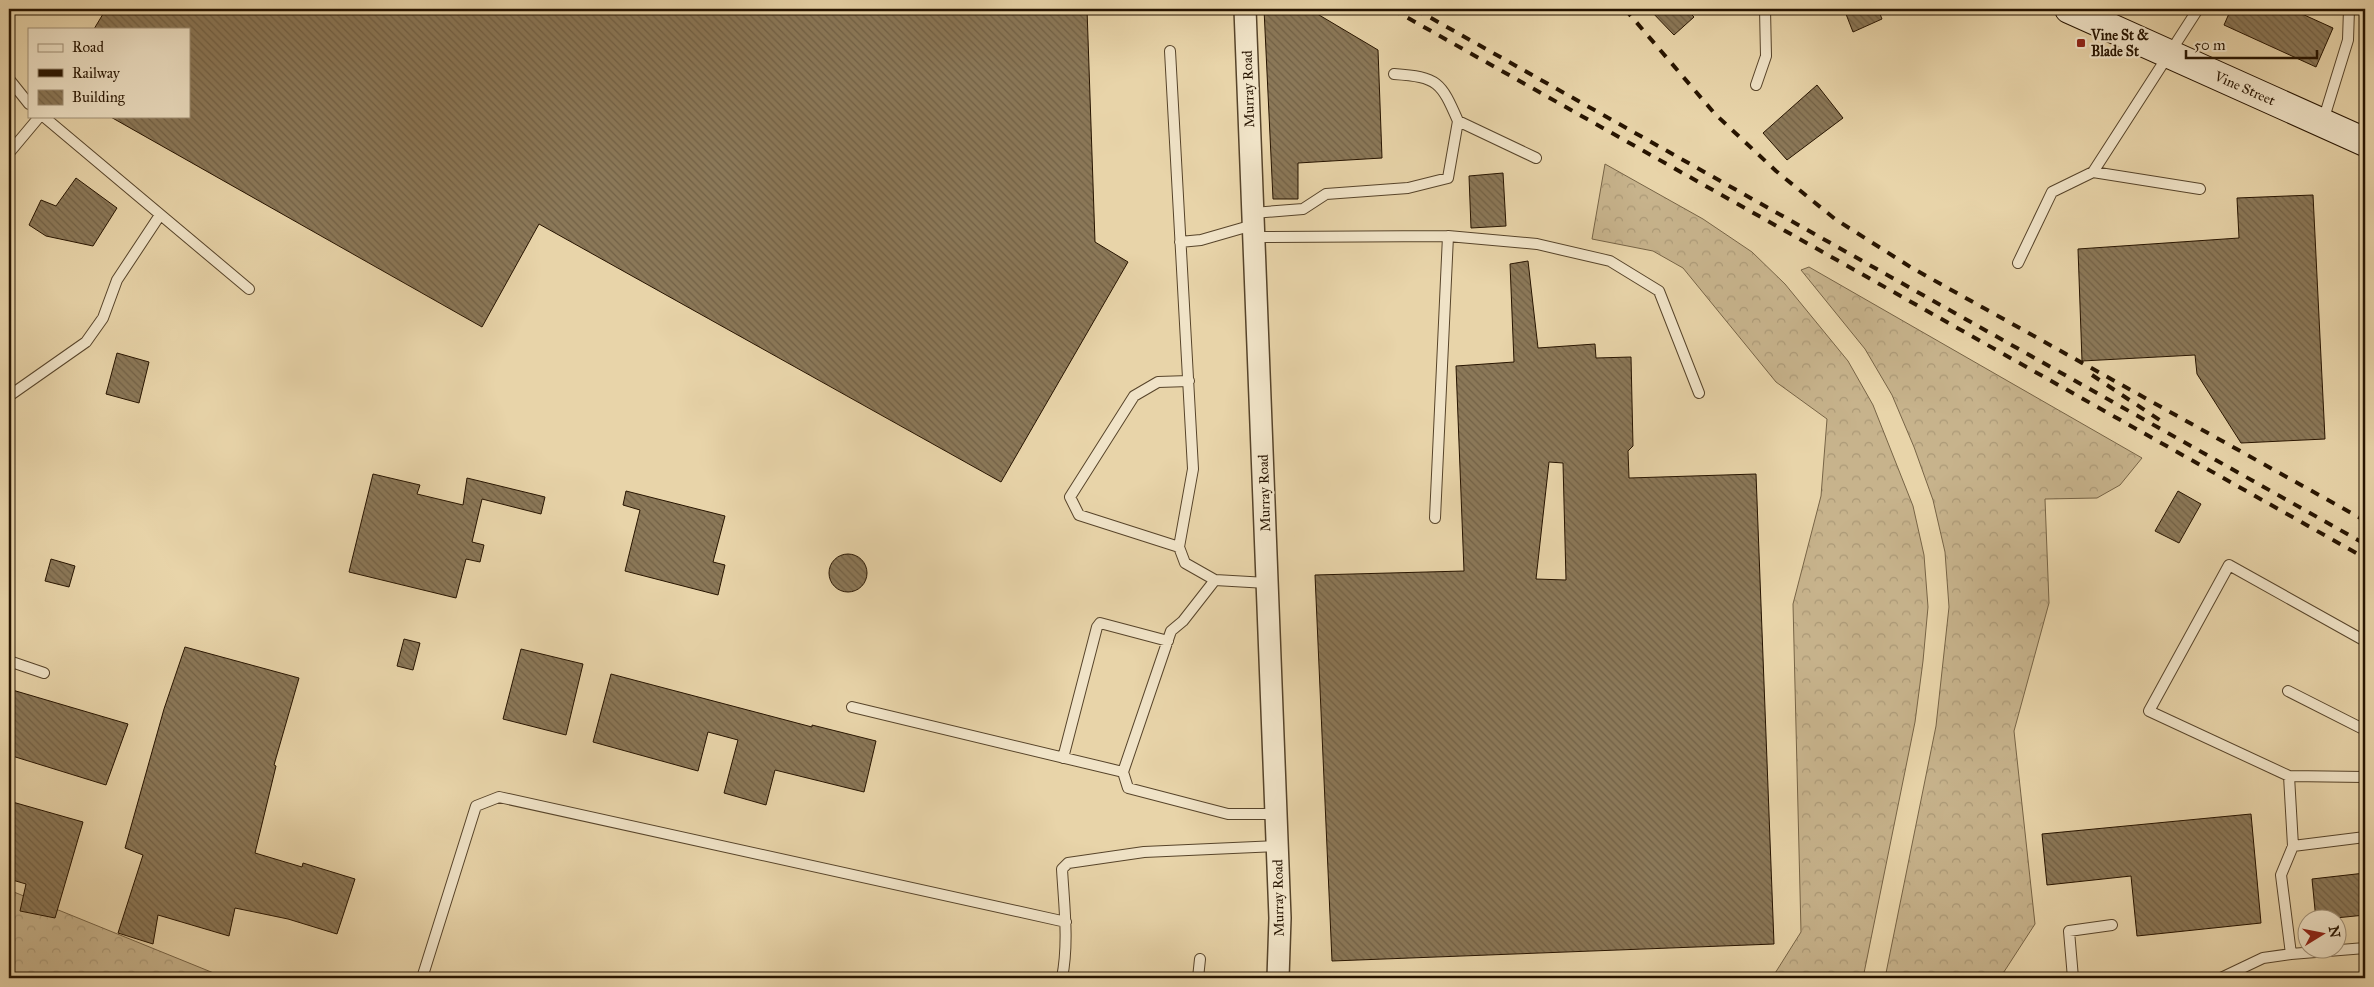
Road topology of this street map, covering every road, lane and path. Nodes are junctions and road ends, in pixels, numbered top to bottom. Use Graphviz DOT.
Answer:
graph roads {
  1 [pos="1245,9"];
  2 [pos="1765,9"];
  3 [pos="2070,9"];
  4 [pos="2198,9"];
  5 [pos="2349,9"];
  6 [pos="1170,51"];
  7 [pos="2168,53"];
  8 [pos="1394,74"];
  9 [pos="9,79"];
  10 [pos="1756,85"];
  11 [pos="28,103"];
  12 [pos="40,118"];
  13 [pos="44,118"];
  14 [pos="1458,121"];
  15 [pos="2323,123"];
  16 [pos="2365,142"];
  17 [pos="9,153"];
  18 [pos="1536,158"];
  19 [pos="2093,172"];
  20 [pos="2200,189"];
  21 [pos="160,215"];
  22 [pos="1253,225"];
  23 [pos="1448,236"];
  24 [pos="1180,242"];
  25 [pos="2018,263"];
  26 [pos="249,289"];
  27 [pos="1188,381"];
  28 [pos="1700,392"];
  29 [pos="9,396"];
  30 [pos="1435,518"];
  31 [pos="1178,548"];
  32 [pos="1215,580"];
  33 [pos="1267,583"];
  34 [pos="1168,641"];
  35 [pos="2365,641"];
  36 [pos="9,661"];
  37 [pos="44,673"];
  38 [pos="2288,691"];
  39 [pos="852,707"];
  40 [pos="2365,730"];
  41 [pos="1063,758"];
  42 [pos="1123,772"];
  43 [pos="2288,776"];
  44 [pos="2365,777"];
  45 [pos="1276,814"];
  46 [pos="2365,837"];
  47 [pos="1277,846"];
  48 [pos="2293,846"];
  49 [pos="1066,922"];
  50 [pos="2112,925"];
  51 [pos="2365,948"];
  52 [pos="2291,954"];
  53 [pos="1200,959"];
  54 [pos="422,978"];
  55 [pos="1062,978"];
  56 [pos="1198,978"];
  57 [pos="1278,978"];
  58 [pos="2073,978"];
  59 [pos="2221,978"];
  1 -- 22 [label="street, Murray Road"];
  2 -- 10 [label="lane"];
  3 -- 7 [label="main road, Vine Street"];
  4 -- 7 [label="lane"];
  5 -- 15 [label="lane"];
  6 -- 24 [label="lane"];
  7 -- 15 [label="main road, Vine Street"];
  7 -- 19 [label="lane"];
  8 -- 14 [label="lane"];
  9 -- 11 [label="lane"];
  12 -- 17 [label="lane"];
  13 -- 21 [label="lane"];
  14 -- 18 [label="lane"];
  14 -- 22 [label="lane"];
  15 -- 16 [label="main road, Vine Street"];
  19 -- 20 [label="lane"];
  19 -- 25 [label="lane"];
  21 -- 26 [label="lane"];
  21 -- 29 [label="lane"];
  22 -- 23 [label="lane"];
  22 -- 24 [label="lane"];
  22 -- 33 [label="street, Murray Road"];
  23 -- 28 [label="lane"];
  23 -- 30 [label="lane"];
  24 -- 27 [label="lane"];
  27 -- 31 [label="lane"];
  27 -- 31 [label="lane"];
  31 -- 32 [label="lane"];
  32 -- 33 [label="lane"];
  32 -- 34 [label="lane"];
  33 -- 45 [label="street, Murray Road"];
  34 -- 41 [label="lane"];
  34 -- 42 [label="lane"];
  35 -- 43 [label="lane"];
  36 -- 37 [label="lane"];
  38 -- 40 [label="lane"];
  39 -- 41 [label="lane"];
  41 -- 42 [label="lane"];
  42 -- 45 [label="lane"];
  43 -- 44 [label="lane"];
  43 -- 48 [label="lane"];
  45 -- 47 [label="street, Murray Road"];
  46 -- 48 [label="lane"];
  47 -- 49 [label="lane"];
  47 -- 57 [label="street, Murray Road"];
  48 -- 52 [label="lane"];
  49 -- 54 [label="lane"];
  49 -- 55 [label="lane"];
  50 -- 58 [label="lane"];
  51 -- 52 [label="lane"];
  52 -- 59 [label="lane"];
  53 -- 56 [label="lane"];
}
